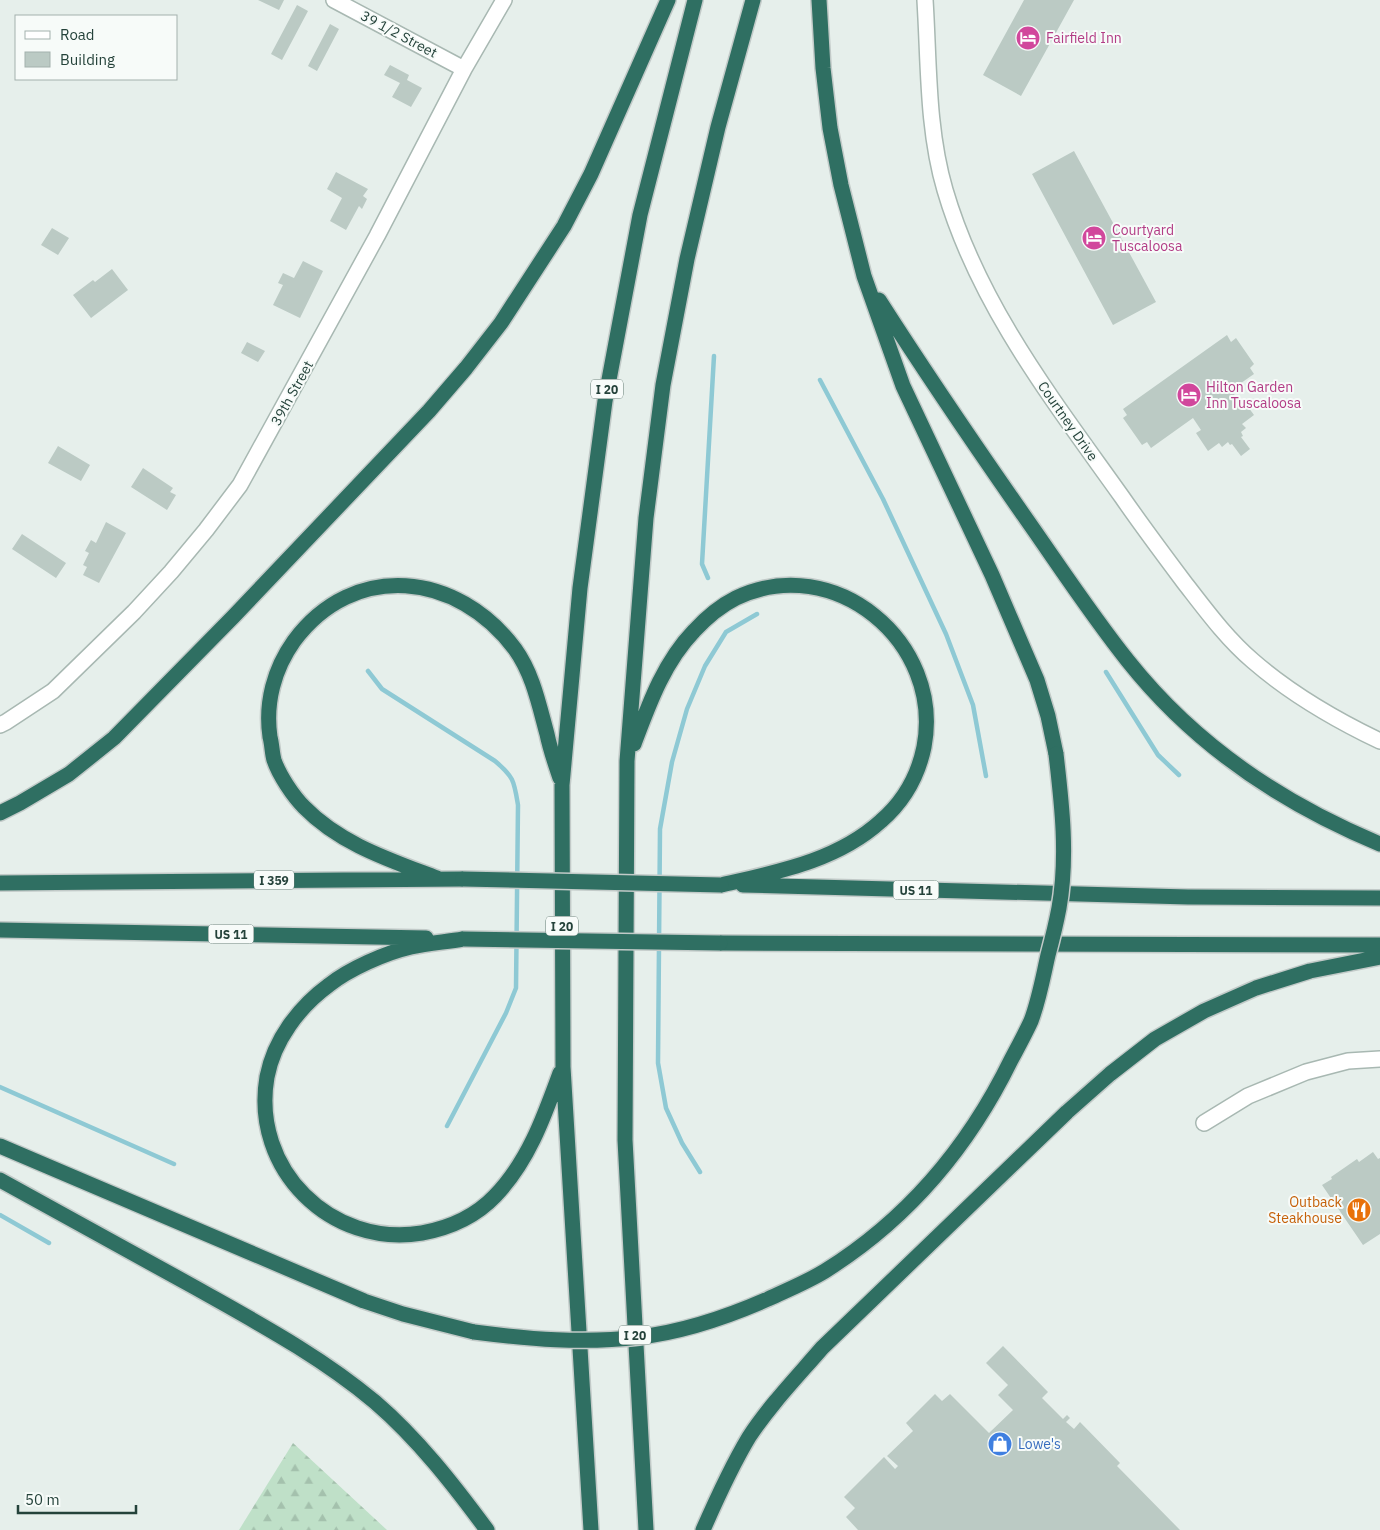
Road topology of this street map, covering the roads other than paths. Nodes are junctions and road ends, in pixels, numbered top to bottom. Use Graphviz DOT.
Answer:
graph roads {
  1 [pos="334,0"];
  2 [pos="504,0"];
  3 [pos="668,0"];
  4 [pos="695,0"];
  5 [pos="753,0"];
  6 [pos="818,0"];
  7 [pos="925,0"];
  8 [pos="464,68"];
  9 [pos="864,276"];
  10 [pos="0,725"];
  11 [pos="1380,740"];
  12 [pos="627,761"];
  13 [pos="562,785"];
  14 [pos="0,813"];
  15 [pos="1380,844"];
  16 [pos="437,878"];
  17 [pos="0,883"];
  18 [pos="721,885"];
  19 [pos="1380,898"];
  20 [pos="0,930"];
  21 [pos="463,939"];
  22 [pos="1380,945"];
  23 [pos="1380,958"];
  24 [pos="1380,1059"];
  25 [pos="563,1067"];
  26 [pos="1204,1123"];
  27 [pos="0,1146"];
  28 [pos="0,1180"];
  29 [pos="487,1530"];
  30 [pos="591,1530"];
  31 [pos="646,1530"];
  32 [pos="703,1530"];
  1 -- 8 [label="street, 39 1/2 Street"];
  2 -- 8 [label="street, 39th Street"];
  3 -- 14 [label="highway"];
  4 -- 13 [label="highway, I 20"];
  5 -- 12 [label="highway, I 20"];
  6 -- 9 [label="highway"];
  7 -- 11 [label="street, Courtney Drive"];
  8 -- 10 [label="street, 39th Street"];
  9 -- 15 [label="highway"];
  9 -- 27 [label="highway, bridge"];
  12 -- 18 [label="highway"];
  12 -- 31 [label="highway, I 20"];
  13 -- 16 [label="highway"];
  13 -- 25 [label="highway, I 20"];
  16 -- 17 [label="highway, I 359"];
  16 -- 18 [label="highway, I 359, bridge"];
  18 -- 19 [label="highway, US 11"];
  20 -- 21 [label="highway, US 11"];
  21 -- 22 [label="highway, US 11, bridge"];
  21 -- 25 [label="highway"];
  23 -- 32 [label="highway"];
  24 -- 26 [label="street"];
  25 -- 30 [label="highway, I 20"];
  28 -- 29 [label="highway"];
}
